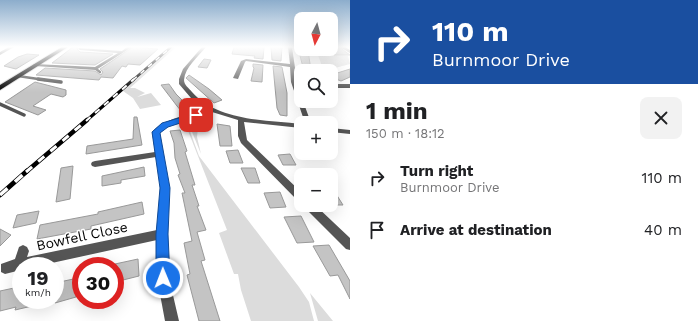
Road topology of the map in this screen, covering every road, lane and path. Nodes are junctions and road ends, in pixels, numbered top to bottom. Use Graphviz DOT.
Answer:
graph roads {
  1 [pos="41,62"];
  2 [pos="110,62"];
  3 [pos="192,62"];
  4 [pos="241,62"];
  5 [pos="261,62"];
  6 [pos="291,62"];
  7 [pos="36,65"];
  8 [pos="291,66"];
  9 [pos="18,76"];
  10 [pos="236,78"];
  11 [pos="61,82"];
  12 [pos="294,82"];
  13 [pos="338,86"];
  14 [pos="350,86"];
  15 [pos="0,88"];
  16 [pos="0,104"];
  17 [pos="211,110"];
  18 [pos="24,115"];
  19 [pos="241,119"];
  20 [pos="294,125"];
  21 [pos="338,131"];
  22 [pos="350,132"];
  23 [pos="159,154"];
  24 [pos="95,164"];
  25 [pos="294,191"];
  26 [pos="315,212"];
  27 [pos="162,234"];
  28 [pos="350,245"];
  29 [pos="23,251"];
  30 [pos="22,257"];
  31 [pos="53,257"];
  32 [pos="12,266"];
  33 [pos="5,268"];
  34 [pos="172,321"];
  1 -- 7 [label="main road"];
  2 -- 7 [label="street"];
  3 -- 17 [label="street"];
  4 -- 10 [label="street"];
  5 -- 8 [label="street"];
  6 -- 8 [label="street"];
  7 -- 9 [label="main road"];
  8 -- 12 [label="street"];
  9 -- 11 [label="lane"];
  9 -- 15 [label="main road"];
  13 -- 14 [label="street"];
  16 -- 18 [label="lane"];
  17 -- 19 [label="street"];
  17 -- 23 [label="street"];
  19 -- 20 [label="street"];
  19 -- 25 [label="street"];
  21 -- 22 [label="street"];
  23 -- 24 [label="street"];
  23 -- 27 [label="street"];
  26 -- 28 [label="street"];
  27 -- 31 [label="street, Bowfell Close"];
  27 -- 34 [label="street"];
  29 -- 30 [label="street, Bowfell Close"];
  32 -- 33 [label="street"];
}
